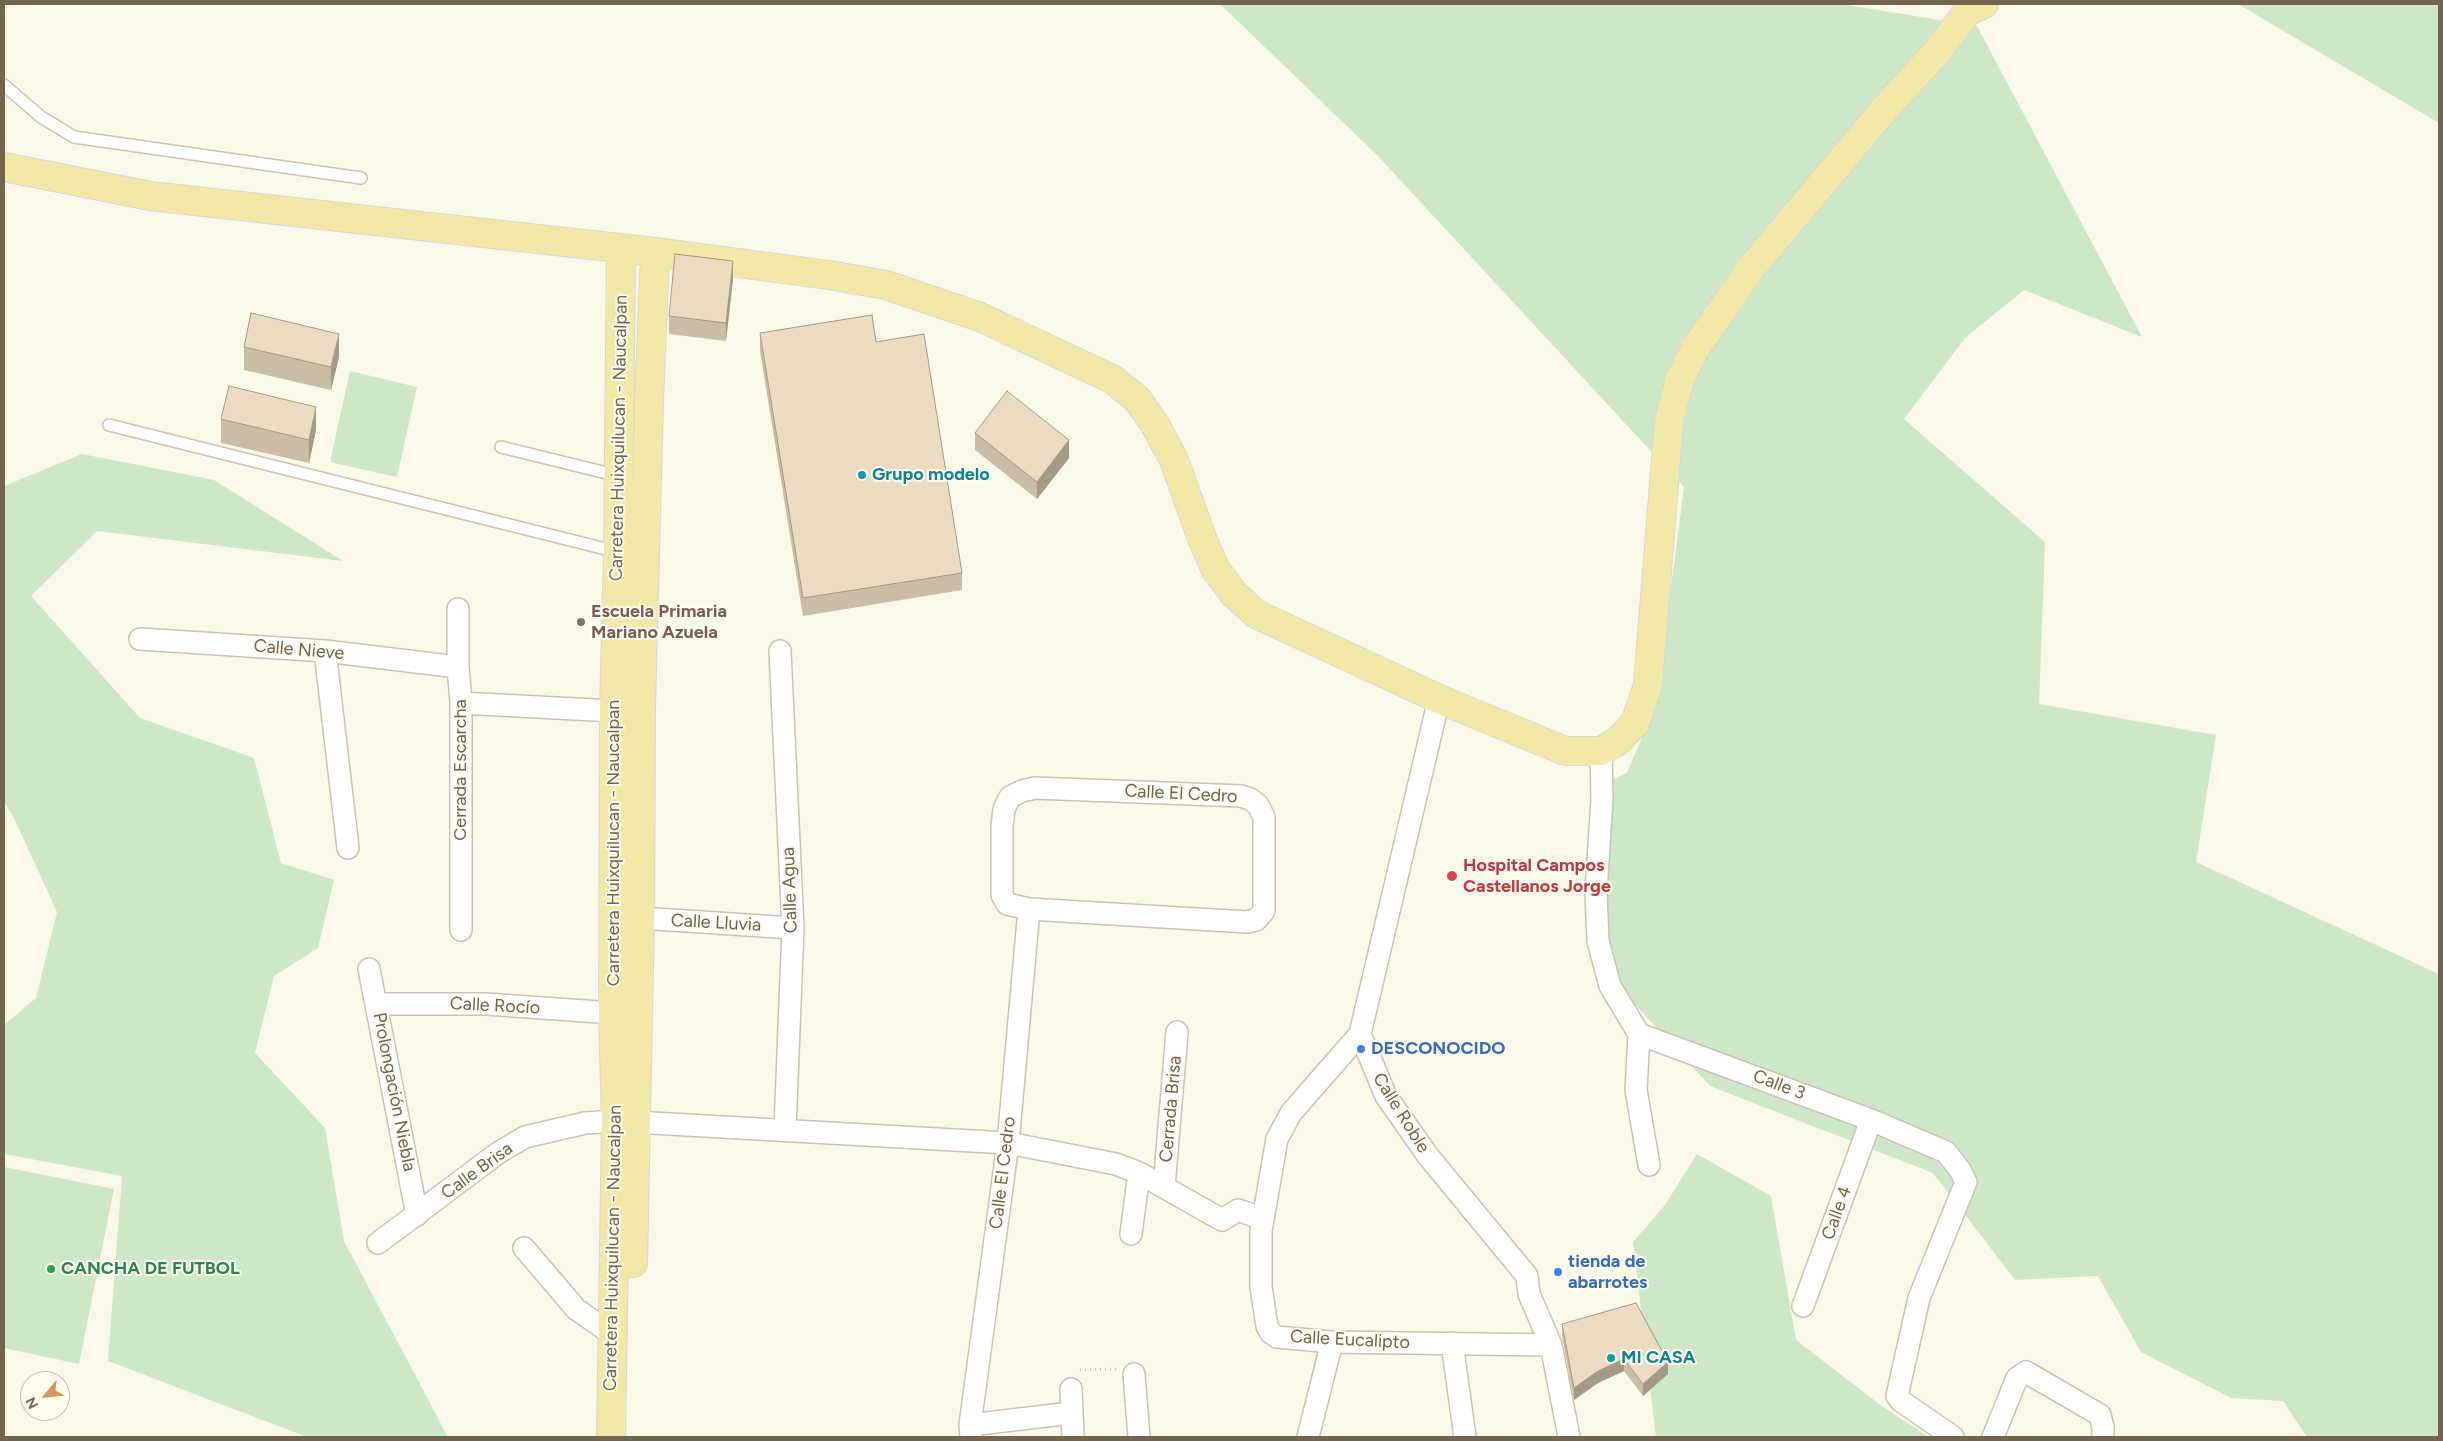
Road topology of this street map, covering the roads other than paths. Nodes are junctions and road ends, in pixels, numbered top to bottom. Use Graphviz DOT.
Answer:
graph roads {
  1 [pos="1973,6"];
  2 [pos="4,85"];
  3 [pos="4,167"];
  4 [pos="361,178"];
  5 [pos="621,249"];
  6 [pos="655,252"];
  7 [pos="109,425"];
  8 [pos="501,447"];
  9 [pos="620,476"];
  10 [pos="618,552"];
  11 [pos="458,609"];
  12 [pos="140,639"];
  13 [pos="325,650"];
  14 [pos="780,651"];
  15 [pos="458,667"];
  16 [pos="1439,699"];
  17 [pos="461,703"];
  18 [pos="641,707"];
  19 [pos="614,711"];
  20 [pos="1601,751"];
  21 [pos="348,848"];
  22 [pos="1029,909"];
  23 [pos="640,918"];
  24 [pos="792,928"];
  25 [pos="461,930"];
  26 [pos="369,969"];
  27 [pos="377,1004"];
  28 [pos="613,1013"];
  29 [pos="1177,1032"];
  30 [pos="1360,1034"];
  31 [pos="1639,1034"];
  32 [pos="1871,1120"];
  33 [pos="626,1121"];
  34 [pos="785,1129"];
  35 [pos="1008,1143"];
  36 [pos="1649,1165"];
  37 [pos="1139,1173"];
  38 [pos="1164,1186"];
  39 [pos="417,1215"];
  40 [pos="1262,1219"];
  41 [pos="1131,1234"];
  42 [pos="378,1243"];
  43 [pos="524,1248"];
  44 [pos="1803,1306"];
  45 [pos="613,1335"];
  46 [pos="1332,1342"];
  47 [pos="1452,1343"];
  48 [pos="1551,1345"];
  49 [pos="1134,1374"];
  50 [pos="1071,1389"];
  51 [pos="1071,1413"];
  52 [pos="971,1431"];
  53 [pos="611,1437"];
  54 [pos="629,1437"];
  55 [pos="1073,1437"];
  56 [pos="1139,1437"];
  57 [pos="1308,1437"];
  58 [pos="1465,1437"];
  59 [pos="1569,1437"];
  60 [pos="1953,1437"];
  61 [pos="1992,1437"];
  62 [pos="2102,1437"];
  1 -- 20 [label="main road"];
  2 -- 4 [label="lane"];
  3 -- 5 [label="main road"];
  5 -- 6 [label="main road"];
  5 -- 9 [label="main road, Carretera Huixquilucan - Naucalpan"];
  6 -- 16 [label="main road"];
  6 -- 18 [label="main road, Carretera Huixquilucan - Naucalpan"];
  7 -- 10 [label="lane"];
  8 -- 9 [label="lane"];
  9 -- 10 [label="main road, Carretera Huixquilucan - Naucalpan"];
  10 -- 19 [label="main road, Carretera Huixquilucan - Naucalpan"];
  11 -- 15 [label="street, Cerrada Escarcha"];
  12 -- 13 [label="street, Calle Nieve"];
  13 -- 15 [label="street, Calle Nieve"];
  13 -- 21 [label="street"];
  14 -- 24 [label="street, Calle Agua"];
  15 -- 17 [label="street, Cerrada Escarcha"];
  16 -- 20 [label="main road"];
  16 -- 30 [label="street"];
  17 -- 19 [label="street"];
  17 -- 25 [label="street, Cerrada Escarcha"];
  18 -- 19 [label="street"];
  18 -- 23 [label="main road, Carretera Huixquilucan - Naucalpan"];
  19 -- 28 [label="main road, Carretera Huixquilucan - Naucalpan"];
  20 -- 31 [label="street"];
  22 -- 22 [label="street, Calle El Cedro"];
  22 -- 35 [label="street, Calle El Cedro"];
  23 -- 24 [label="street, Calle Lluvia"];
  23 -- 33 [label="main road, Carretera Huixquilucan - Naucalpan"];
  24 -- 34 [label="street, Calle Agua"];
  26 -- 27 [label="street, Prolongación Niebla"];
  27 -- 28 [label="street, Calle Rocío"];
  27 -- 39 [label="street, Prolongación Niebla"];
  28 -- 33 [label="main road, Carretera Huixquilucan - Naucalpan"];
  29 -- 38 [label="street, Cerrada Brisa"];
  30 -- 40 [label="street, Calle Eucalipto"];
  30 -- 48 [label="street, Calle Roble"];
  31 -- 32 [label="street, Calle 3"];
  31 -- 36 [label="street"];
  32 -- 44 [label="street, Calle 4"];
  32 -- 60 [label="street, Calle 3"];
  33 -- 34 [label="street, Calle Brisa"];
  33 -- 39 [label="street, Calle Brisa"];
  33 -- 45 [label="main road, Carretera Huixquilucan - Naucalpan"];
  33 -- 54 [label="main road, Carretera Huixquilucan - Naucalpan"];
  34 -- 35 [label="street, Calle Brisa"];
  35 -- 37 [label="street, Calle Brisa"];
  35 -- 52 [label="street, Calle El Cedro"];
  37 -- 38 [label="street, Calle Brisa"];
  37 -- 41 [label="street"];
  38 -- 40 [label="street, Calle Brisa"];
  39 -- 42 [label="street, Calle Brisa"];
  40 -- 46 [label="street, Calle Eucalipto"];
  43 -- 45 [label="street"];
  45 -- 53 [label="main road, Carretera Huixquilucan - Naucalpan"];
  46 -- 47 [label="street, Calle Eucalipto"];
  46 -- 57 [label="street"];
  47 -- 48 [label="street, Calle Eucalipto"];
  47 -- 58 [label="street"];
  48 -- 59 [label="street, Calle Roble"];
  49 -- 56 [label="street"];
  50 -- 51 [label="street"];
  51 -- 52 [label="street"];
  51 -- 55 [label="street"];
  61 -- 62 [label="street"];
}
